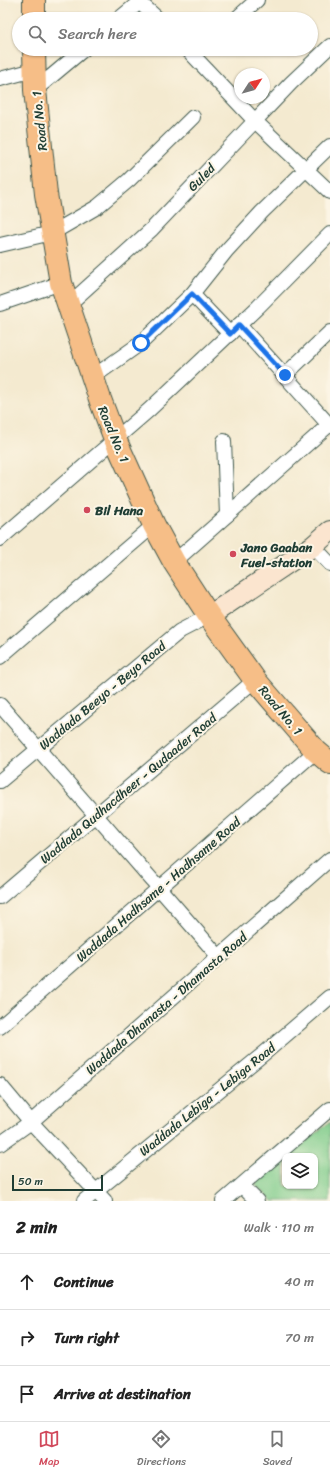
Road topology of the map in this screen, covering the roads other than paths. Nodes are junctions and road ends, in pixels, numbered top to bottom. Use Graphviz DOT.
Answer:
graph roads {
  1 [pos="34,0"];
  2 [pos="257,0"];
  3 [pos="140,1"];
  4 [pos="34,12"];
  5 [pos="128,12"];
  6 [pos="151,12"];
  7 [pos="244,12"];
  8 [pos="330,46"];
  9 [pos="68,56"];
  10 [pos="199,56"];
  11 [pos="35,70"];
  12 [pos="0,80"];
  13 [pos="193,117"];
  14 [pos="255,122"];
  15 [pos="330,146"];
  16 [pos="306,169"];
  17 [pos="330,192"];
  18 [pos="52,233"];
  19 [pos="330,234"];
  20 [pos="0,245"];
  21 [pos="61,283"];
  22 [pos="192,294"];
  23 [pos="0,304"];
  24 [pos="68,305"];
  25 [pos="235,329"];
  26 [pos="330,332"];
  27 [pos="285,375"];
  28 [pos="93,377"];
  29 [pos="330,425"];
  30 [pos="115,439"];
  31 [pos="224,441"];
  32 [pos="227,516"];
  33 [pos="154,525"];
  34 [pos="330,531"];
  35 [pos="0,539"];
  36 [pos="313,546"];
  37 [pos="174,562"];
  38 [pos="330,564"];
  39 [pos="210,616"];
  40 [pos="0,657"];
  41 [pos="255,680"];
  42 [pos="0,705"];
  43 [pos="39,748"];
  44 [pos="323,757"];
  45 [pos="0,781"];
  46 [pos="96,816"];
  47 [pos="330,859"];
  48 [pos="159,888"];
  49 [pos="0,897"];
  50 [pos="219,957"];
  51 [pos="330,997"];
  52 [pos="0,1027"];
  53 [pos="0,1085"];
  54 [pos="330,1109"];
  55 [pos="31,1122"];
  56 [pos="0,1144"];
  57 [pos="242,1186"];
  58 [pos="100,1196"];
  59 [pos="84,1201"];
  60 [pos="223,1201"];
  61 [pos="256,1201"];
  1 -- 4 [label="highway"];
  2 -- 7 [label="street"];
  3 -- 5 [label="street"];
  3 -- 6 [label="street"];
  8 -- 14 [label="street, Guled"];
  9 -- 11 [label="street"];
  10 -- 14 [label="street"];
  11 -- 12 [label="street"];
  11 -- 18 [label="highway, Road No. 1"];
  13 -- 18 [label="street"];
  14 -- 16 [label="street"];
  14 -- 24 [label="street, Guled"];
  15 -- 16 [label="street"];
  16 -- 17 [label="street"];
  16 -- 22 [label="street"];
  18 -- 20 [label="street"];
  18 -- 21 [label="highway, Road No. 1"];
  19 -- 25 [label="street"];
  21 -- 23 [label="street"];
  21 -- 24 [label="highway, Road No. 1"];
  22 -- 25 [label="street"];
  22 -- 28 [label="street"];
  24 -- 28 [label="highway, Road No. 1"];
  25 -- 27 [label="street"];
  25 -- 30 [label="street"];
  26 -- 27 [label="street"];
  27 -- 29 [label="street"];
  28 -- 30 [label="highway, Road No. 1"];
  29 -- 32 [label="street"];
  30 -- 33 [label="highway, Road No. 1"];
  30 -- 35 [label="street"];
  31 -- 32 [label="street"];
  32 -- 37 [label="street"];
  33 -- 37 [label="highway, Road No. 1"];
  33 -- 40 [label="street"];
  34 -- 36 [label="street"];
  36 -- 38 [label="street"];
  36 -- 39 [label="street"];
  37 -- 39 [label="highway, Road No. 1"];
  39 -- 41 [label="highway, Road No. 1"];
  39 -- 43 [label="street, Waddada Beeyo - Beyo Road"];
  41 -- 44 [label="highway, Road No. 1"];
  41 -- 46 [label="street, Waddada Qudhacdheer - Qudaader Road"];
  42 -- 43 [label="street"];
  43 -- 45 [label="street, Waddada Beeyo - Beyo Road"];
  43 -- 46 [label="street"];
  44 -- 48 [label="street, Waddada Hadhsame - Hadhsame Road"];
  46 -- 48 [label="street"];
  46 -- 49 [label="street, Waddada Qudhacdheer - Qudaader Road"];
  47 -- 50 [label="street, Waddada Dhamasta - Dhamasta Road"];
  48 -- 50 [label="street"];
  48 -- 52 [label="street, Waddada Hadhsame - Hadhsame Road"];
  50 -- 55 [label="street, Waddada Dhamasta - Dhamasta Road"];
  51 -- 58 [label="street, Waddada Lebiga - Lebiga Road"];
  53 -- 55 [label="street"];
  54 -- 57 [label="street"];
  55 -- 56 [label="street, Waddada Dhamasta - Dhamasta Road"];
  55 -- 58 [label="street"];
  57 -- 60 [label="street"];
  57 -- 61 [label="street"];
  58 -- 59 [label="street, Waddada Lebiga - Lebiga Road"];
}
